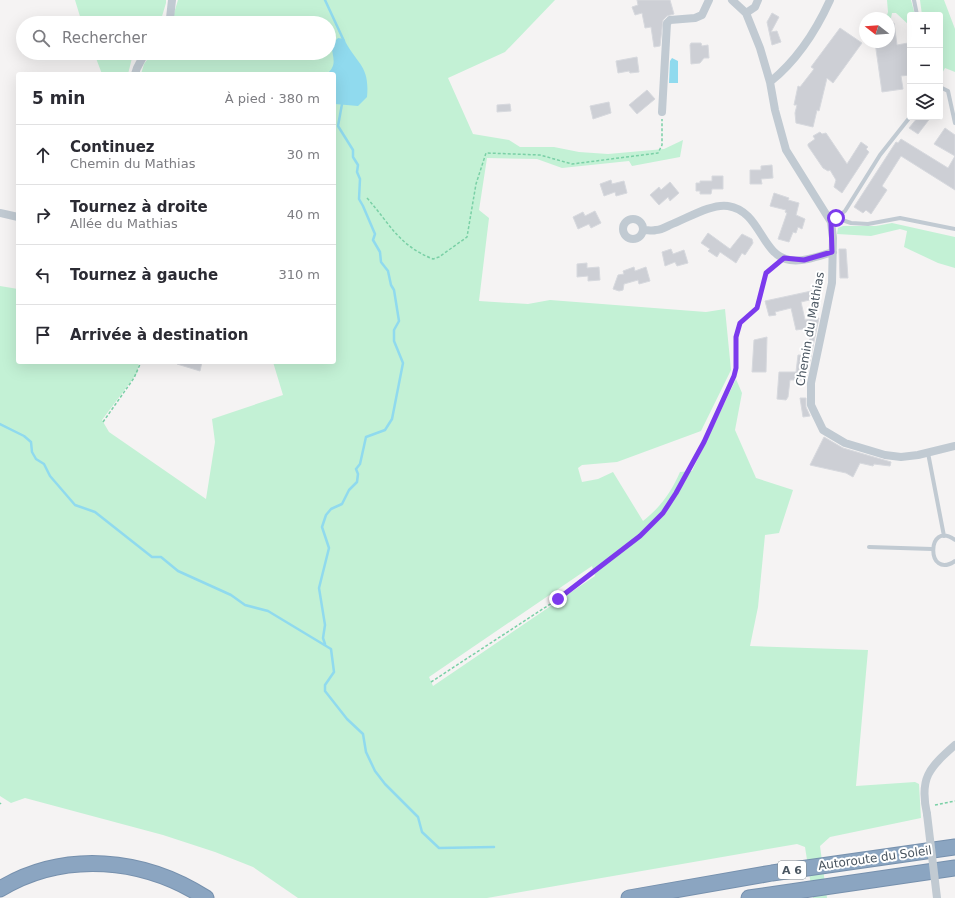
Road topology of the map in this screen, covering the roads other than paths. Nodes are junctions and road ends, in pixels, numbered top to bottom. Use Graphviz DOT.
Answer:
graph roads {
  1 [pos="172,0"];
  2 [pos="709,0"];
  3 [pos="732,0"];
  4 [pos="758,0"];
  5 [pos="830,0"];
  6 [pos="914,0"];
  7 [pos="916,12"];
  8 [pos="746,13"];
  9 [pos="170,16"];
  10 [pos="142,60"];
  11 [pos="136,72"];
  12 [pos="770,82"];
  13 [pos="943,88"];
  14 [pos="662,112"];
  15 [pos="908,120"];
  16 [pos="955,123"];
  17 [pos="0,213"];
  18 [pos="16,216"];
  19 [pos="833,220"];
  20 [pos="955,229"];
  21 [pos="644,230"];
  22 [pos="832,252"];
  23 [pos="955,446"];
  24 [pos="928,452"];
  25 [pos="944,536"];
  26 [pos="955,540"];
  27 [pos="869,547"];
  28 [pos="932,549"];
  29 [pos="955,561"];
  30 [pos="955,745"];
  31 [pos="955,847"];
  32 [pos="955,868"];
  33 [pos="0,889"];
  34 [pos="206,898"];
  35 [pos="629,898"];
  36 [pos="749,898"];
  37 [pos="937,898"];
  1 -- 9 [label="street"];
  2 -- 14 [label="street"];
  3 -- 8 [label="street"];
  4 -- 8 [label="street"];
  5 -- 12 [label="street"];
  6 -- 7 [label="lane"];
  8 -- 12 [label="street"];
  10 -- 11 [label="street"];
  12 -- 19 [label="street"];
  13 -- 16 [label="lane"];
  15 -- 19 [label="lane"];
  17 -- 18 [label="street"];
  19 -- 20 [label="lane"];
  19 -- 22 [label="street, Chemin du Mathias"];
  21 -- 22 [label="street"];
  22 -- 24 [label="street, Chemin du Mathias"];
  23 -- 24 [label="street, Chemin du Mathias"];
  24 -- 25 [label="lane"];
  25 -- 26 [label="lane"];
  25 -- 28 [label="lane"];
  27 -- 28 [label="lane"];
  28 -- 29 [label="lane"];
  30 -- 37 [label="street, bridge"];
  31 -- 35 [label="highway, Autoroute du Soleil / A 6"];
  32 -- 36 [label="highway, Autoroute du Soleil / A 6"];
  33 -- 34 [label="highway"];
}
